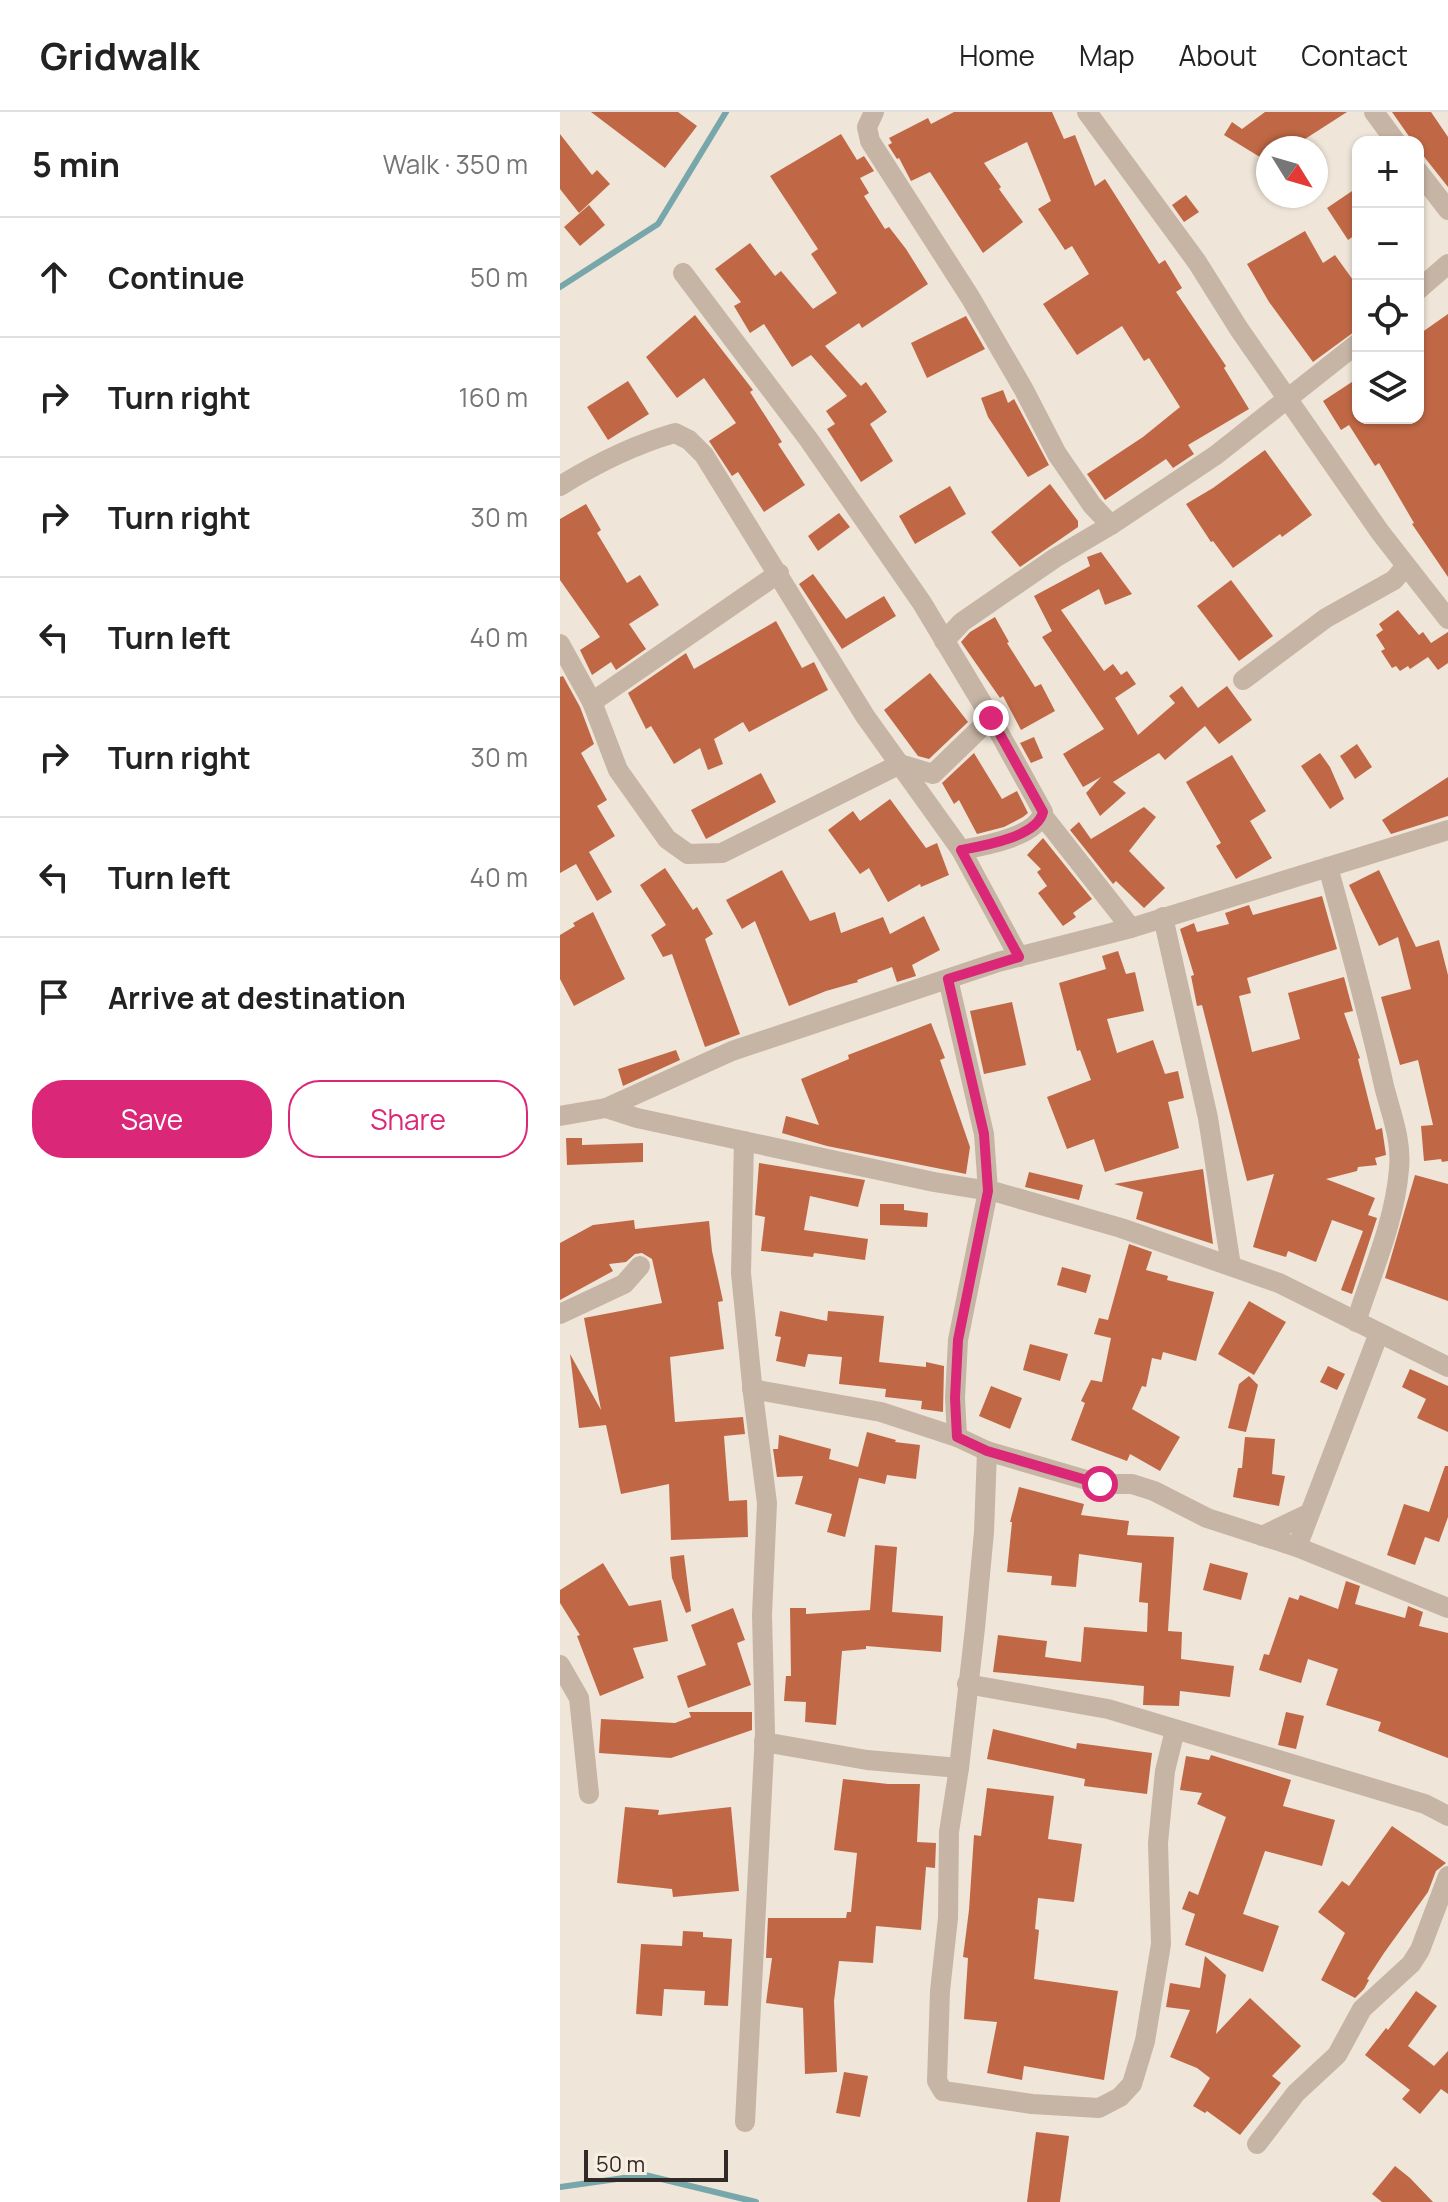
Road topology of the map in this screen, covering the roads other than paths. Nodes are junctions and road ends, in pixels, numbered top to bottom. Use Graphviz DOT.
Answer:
graph roads {
  1 [pos="874,112"];
  2 [pos="1087,112"];
  3 [pos="1374,112"];
  4 [pos="1392,136"];
  5 [pos="1424,179"];
  6 [pos="1448,210"];
  7 [pos="1448,264"];
  8 [pos="683,273"];
  9 [pos="1424,285"];
  10 [pos="1352,348"];
  11 [pos="1288,398"];
  12 [pos="560,486"];
  13 [pos="1111,525"];
  14 [pos="1406,566"];
  15 [pos="779,573"];
  16 [pos="1448,619"];
  17 [pos="944,641"];
  18 [pos="560,644"];
  19 [pos="1243,680"];
  20 [pos="592,702"];
  21 [pos="991,718"];
  22 [pos="900,764"];
  23 [pos="1043,816"];
  24 [pos="1448,830"];
  25 [pos="961,850"];
  26 [pos="1328,867"];
  27 [pos="1163,917"];
  28 [pos="1131,928"];
  29 [pos="1019,957"];
  30 [pos="948,979"];
  31 [pos="606,1108"];
  32 [pos="560,1116"];
  33 [pos="744,1141"];
  34 [pos="988,1191"];
  35 [pos="640,1266"];
  36 [pos="1231,1266"];
  37 [pos="560,1314"];
  38 [pos="1356,1322"];
  39 [pos="1379,1333"];
  40 [pos="1448,1367"];
  41 [pos="752,1389"];
  42 [pos="957,1437"];
  43 [pos="987,1451"];
  44 [pos="1308,1514"];
  45 [pos="1262,1536"];
  46 [pos="1297,1547"];
  47 [pos="1448,1608"];
  48 [pos="560,1665"];
  49 [pos="967,1684"];
  50 [pos="1175,1730"];
  51 [pos="764,1742"];
  52 [pos="959,1768"];
  53 [pos="589,1794"];
  54 [pos="1448,1816"];
  55 [pos="1448,1876"];
  56 [pos="745,2122"];
  57 [pos="1257,2144"];
  1 -- 13 [label="street"];
  2 -- 11 [label="street"];
  3 -- 4 [label="street"];
  5 -- 6 [label="street"];
  7 -- 9 [label="street"];
  8 -- 17 [label="street"];
  10 -- 11 [label="street"];
  11 -- 13 [label="street"];
  11 -- 14 [label="street"];
  12 -- 15 [label="street"];
  13 -- 17 [label="street"];
  14 -- 16 [label="street"];
  14 -- 19 [label="street"];
  15 -- 20 [label="street"];
  15 -- 22 [label="street"];
  17 -- 21 [label="street"];
  18 -- 20 [label="street"];
  20 -- 22 [label="street"];
  21 -- 22 [label="street"];
  21 -- 23 [label="street"];
  22 -- 25 [label="street"];
  23 -- 25 [label="street"];
  23 -- 28 [label="street"];
  24 -- 26 [label="street"];
  25 -- 29 [label="street"];
  26 -- 27 [label="street"];
  26 -- 38 [label="street"];
  27 -- 28 [label="street"];
  27 -- 36 [label="street"];
  28 -- 29 [label="street"];
  29 -- 30 [label="street"];
  30 -- 31 [label="street"];
  30 -- 34 [label="street"];
  31 -- 32 [label="street"];
  31 -- 33 [label="street"];
  33 -- 34 [label="street"];
  33 -- 41 [label="street"];
  34 -- 36 [label="street"];
  34 -- 42 [label="street"];
  35 -- 37 [label="street"];
  36 -- 38 [label="street"];
  38 -- 39 [label="street"];
  39 -- 40 [label="street"];
  39 -- 44 [label="street"];
  41 -- 42 [label="street"];
  41 -- 51 [label="street"];
  42 -- 43 [label="street"];
  43 -- 45 [label="street"];
  43 -- 49 [label="street"];
  44 -- 45 [label="street"];
  44 -- 46 [label="street"];
  45 -- 46 [label="street"];
  46 -- 47 [label="street"];
  48 -- 53 [label="street"];
  49 -- 50 [label="street"];
  49 -- 52 [label="street"];
  50 -- 52 [label="street"];
  50 -- 54 [label="street"];
  51 -- 52 [label="street"];
  51 -- 56 [label="street"];
  55 -- 57 [label="street"];
}
